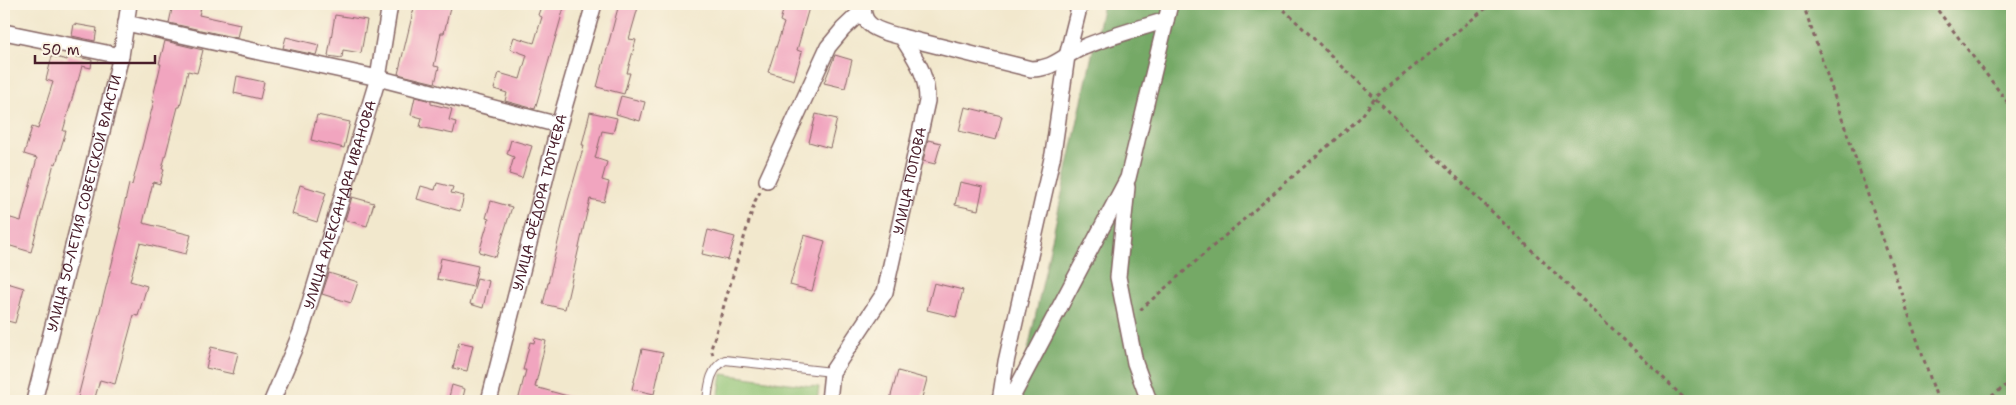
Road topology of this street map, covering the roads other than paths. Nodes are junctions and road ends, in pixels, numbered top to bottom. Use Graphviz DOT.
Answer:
graph roads {
  1 [pos="129,4"];
  2 [pos="390,4"];
  3 [pos="594,4"];
  4 [pos="1080,4"];
  5 [pos="1170,4"];
  6 [pos="864,7"];
  7 [pos="1166,20"];
  8 [pos="126,23"];
  9 [pos="4,32"];
  10 [pos="902,37"];
  11 [pos="121,56"];
  12 [pos="1067,56"];
  13 [pos="378,78"];
  14 [pos="559,126"];
  15 [pos="1128,178"];
  16 [pos="767,180"];
  17 [pos="832,372"];
  18 [pos="34,401"];
  19 [pos="272,401"];
  20 [pos="489,401"];
  21 [pos="707,401"];
  22 [pos="829,401"];
  23 [pos="1000,401"];
  24 [pos="1010,401"];
  25 [pos="1149,401"];
  1 -- 8 [label="street, УЛИЦА 50-ЛЕТИЯ СОВЕТСКОЙ ВЛАСТИ"];
  2 -- 13 [label="street, УЛИЦА АЛЕКСАНДРА ИВАНОВА"];
  3 -- 14 [label="street, УЛИЦА ФЁДОРА ТЮТЧЕВА"];
  4 -- 12 [label="street"];
  5 -- 7 [label="street"];
  6 -- 10 [label="street"];
  6 -- 16 [label="street"];
  7 -- 12 [label="street"];
  7 -- 15 [label="street"];
  8 -- 11 [label="street, УЛИЦА 50-ЛЕТИЯ СОВЕТСКОЙ ВЛАСТИ"];
  8 -- 13 [label="street"];
  9 -- 11 [label="street"];
  10 -- 12 [label="street"];
  10 -- 17 [label="street, УЛИЦА ПОПОВА"];
  11 -- 18 [label="street, УЛИЦА 50-ЛЕТИЯ СОВЕТСКОЙ ВЛАСТИ"];
  12 -- 23 [label="street"];
  13 -- 14 [label="street"];
  13 -- 19 [label="street, УЛИЦА АЛЕКСАНДРА ИВАНОВА"];
  14 -- 20 [label="street, УЛИЦА ФЁДОРА ТЮТЧЕВА"];
  15 -- 24 [label="street"];
  15 -- 25 [label="street"];
  17 -- 21 [label="lane"];
  17 -- 22 [label="street"];
}
